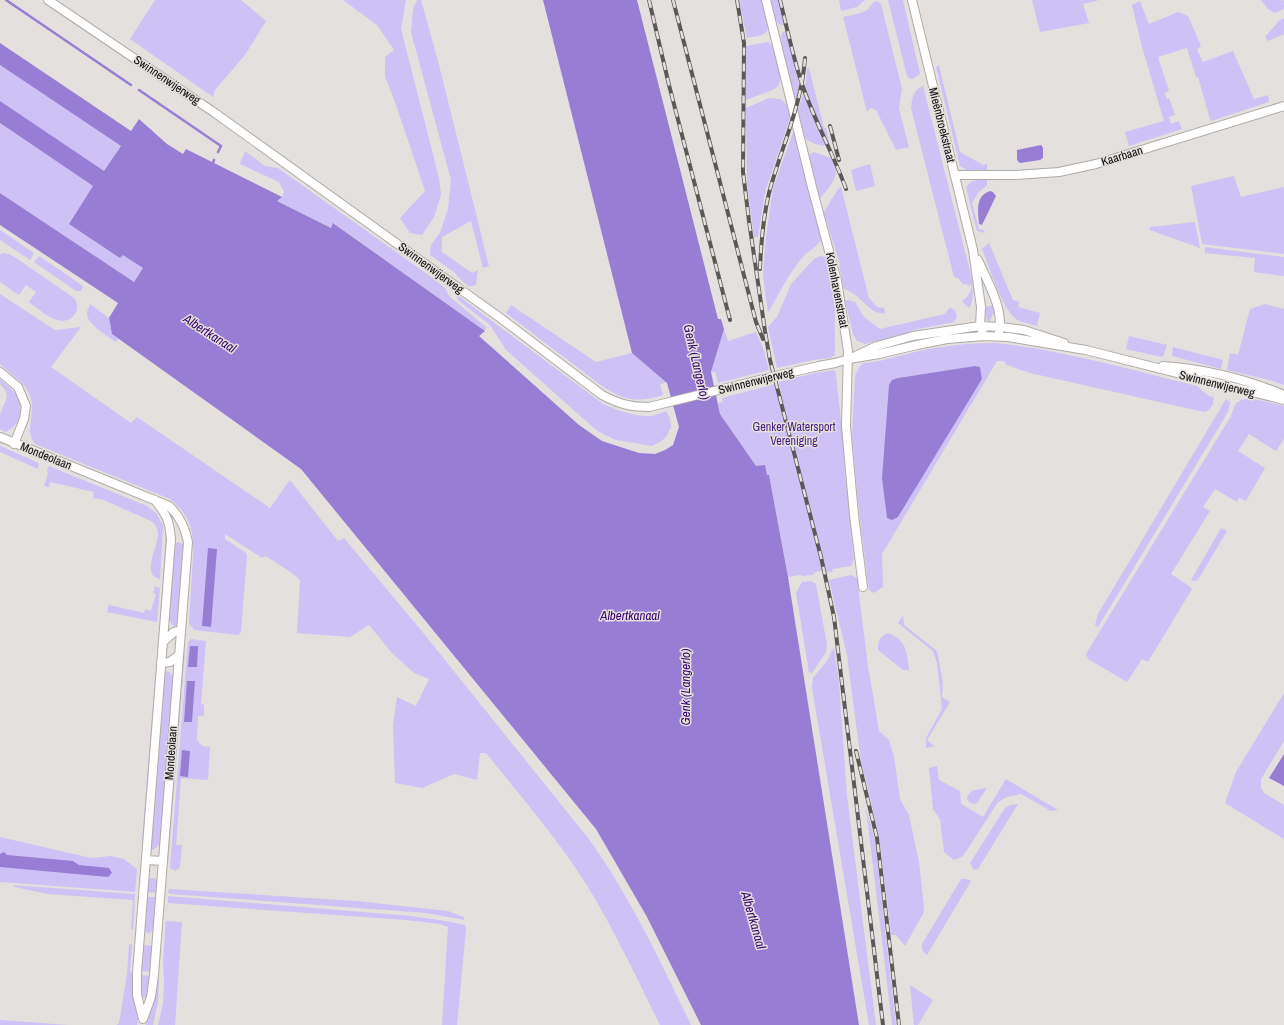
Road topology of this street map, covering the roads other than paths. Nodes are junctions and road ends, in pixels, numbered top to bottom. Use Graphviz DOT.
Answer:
graph roads {
  1 [pos="48,0"];
  2 [pos="766,0"];
  3 [pos="912,0"];
  4 [pos="1284,106"];
  5 [pos="955,175"];
  6 [pos="973,250"];
  7 [pos="980,326"];
  8 [pos="1000,326"];
  9 [pos="984,336"];
  10 [pos="998,336"];
  11 [pos="1086,350"];
  12 [pos="849,359"];
  13 [pos="1150,365"];
  14 [pos="0,372"];
  15 [pos="1284,395"];
  16 [pos="1284,400"];
  17 [pos="0,437"];
  18 [pos="14,444"];
  19 [pos="155,500"];
  20 [pos="863,587"];
  21 [pos="181,630"];
  22 [pos="163,642"];
  23 [pos="179,655"];
  24 [pos="161,663"];
  25 [pos="146,860"];
  26 [pos="163,861"];
  27 [pos="143,1022"];
  1 -- 12 [label="street, Swinnenwijerweg, bridge"];
  2 -- 12 [label="street, Kolenhavenstraat"];
  3 -- 5 [label="street, Mieënbroekstraat"];
  4 -- 5 [label="street, Kaarbaan"];
  5 -- 6 [label="street, Mieënbroekstraat"];
  6 -- 7 [label="street, Mieënbroekstraat"];
  6 -- 8 [label="street, Mieënbroekstraat"];
  7 -- 8 [label="street, Swinnenwijerweg"];
  7 -- 9 [label="street, Mieënbroekstraat"];
  7 -- 12 [label="street, Swinnenwijerweg"];
  8 -- 10 [label="street, Mieënbroekstraat"];
  8 -- 11 [label="street, Swinnenwijerweg"];
  9 -- 10 [label="street, Swinnenwijerweg"];
  9 -- 12 [label="street, Swinnenwijerweg"];
  10 -- 11 [label="street, Swinnenwijerweg"];
  11 -- 13 [label="street, Swinnenwijerweg"];
  12 -- 20 [label="street, Kolenhavenstraat"];
  13 -- 15 [label="street, Swinnenwijerweg"];
  13 -- 16 [label="street, Swinnenwijerweg"];
  14 -- 18 [label="street, Mondeolaan"];
  17 -- 18 [label="street"];
  18 -- 19 [label="street, Mondeolaan"];
  19 -- 21 [label="street, Mondeolaan"];
  19 -- 22 [label="street, Mondeolaan"];
  21 -- 22 [label="street"];
  21 -- 23 [label="street, Mondeolaan"];
  22 -- 24 [label="street, Mondeolaan"];
  23 -- 24 [label="street"];
  23 -- 26 [label="street, Mondeolaan"];
  24 -- 25 [label="street, Mondeolaan"];
  25 -- 26 [label="street"];
  25 -- 27 [label="street, Mondeolaan"];
  26 -- 27 [label="street, Mondeolaan"];
}
